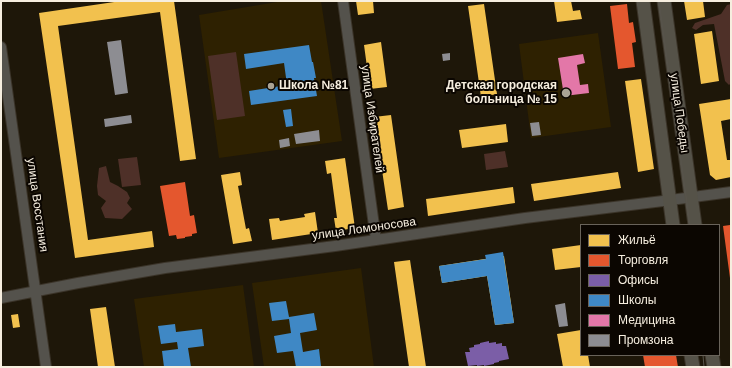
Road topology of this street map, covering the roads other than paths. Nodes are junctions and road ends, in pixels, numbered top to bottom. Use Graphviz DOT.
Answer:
graph roads {
  1 [pos="343,1"];
  2 [pos="643,1"];
  3 [pos="664,1"];
  4 [pos="1,47"];
  5 [pos="731,192"];
  6 [pos="691,197"];
  7 [pos="670,200"];
  8 [pos="673,224"];
  9 [pos="695,224"];
  10 [pos="376,240"];
  11 [pos="36,292"];
  12 [pos="1,298"];
  13 [pos="691,356"];
  14 [pos="712,356"];
  15 [pos="46,367"];
  16 [pos="693,367"];
  17 [pos="714,367"];
  1 -- 10 [label="street, улица Избирателей"];
  2 -- 7 [label="main road, улица Победы"];
  3 -- 6 [label="main road, улица Победы"];
  4 -- 11 [label="street, улица Восстания"];
  5 -- 6 [label="street, улица Ломоносова"];
  6 -- 7 [label="street, улица Ломоносова"];
  6 -- 9 [label="main road, улица Победы"];
  7 -- 8 [label="main road, улица Победы"];
  7 -- 10 [label="street, улица Ломоносова"];
  10 -- 11 [label="street, улица Ломоносова"];
  11 -- 12 [label="street, улица Ломоносова"];
  11 -- 15 [label="street, улица Восстания"];
  13 -- 16 [label="main road"];
  14 -- 17 [label="main road"];
}
